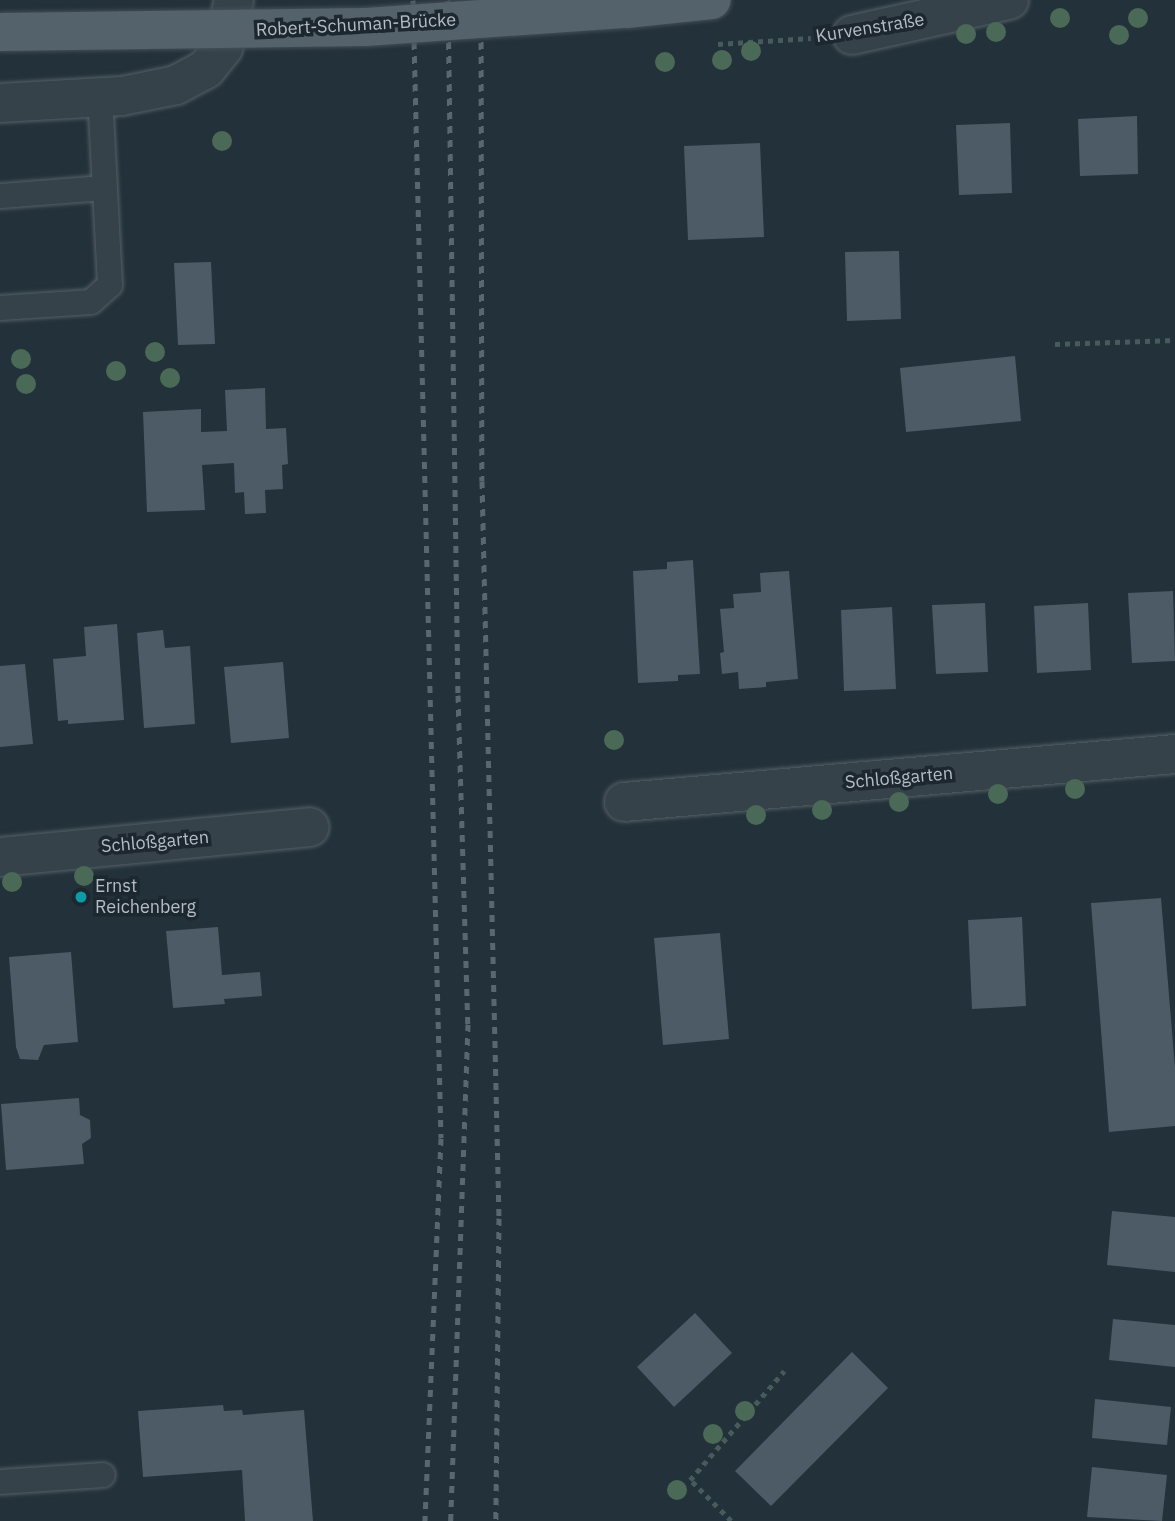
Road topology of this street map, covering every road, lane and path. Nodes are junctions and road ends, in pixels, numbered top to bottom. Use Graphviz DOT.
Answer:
graph roads {
  1 [pos="234,0"];
  2 [pos="712,0"];
  3 [pos="1009,0"];
  4 [pos="0,32"];
  5 [pos="852,35"];
  6 [pos="728,43"];
  7 [pos="100,97"];
  8 [pos="0,103"];
  9 [pos="105,188"];
  10 [pos="0,196"];
  11 [pos="0,307"];
  12 [pos="1175,340"];
  13 [pos="1055,344"];
  14 [pos="1175,754"];
  15 [pos="624,802"];
  16 [pos="310,827"];
  17 [pos="0,857"];
  18 [pos="783,1371"];
  19 [pos="103,1475"];
  20 [pos="0,1482"];
  21 [pos="732,1521"];
  1 -- 7 [label="street"];
  2 -- 4 [label="main road, Robert-Schuman-Brücke, bridge"];
  3 -- 5 [label="street, Kurvenstraße"];
  5 -- 6 [label="path, Kurvenstraße"];
  7 -- 8 [label="street"];
  7 -- 9 [label="lane"];
  9 -- 10 [label="lane"];
  9 -- 11 [label="lane"];
  12 -- 13 [label="path"];
  14 -- 15 [label="street, Schloßgarten"];
  16 -- 17 [label="street, Schloßgarten"];
  18 -- 21 [label="path"];
  19 -- 20 [label="lane"];
}
